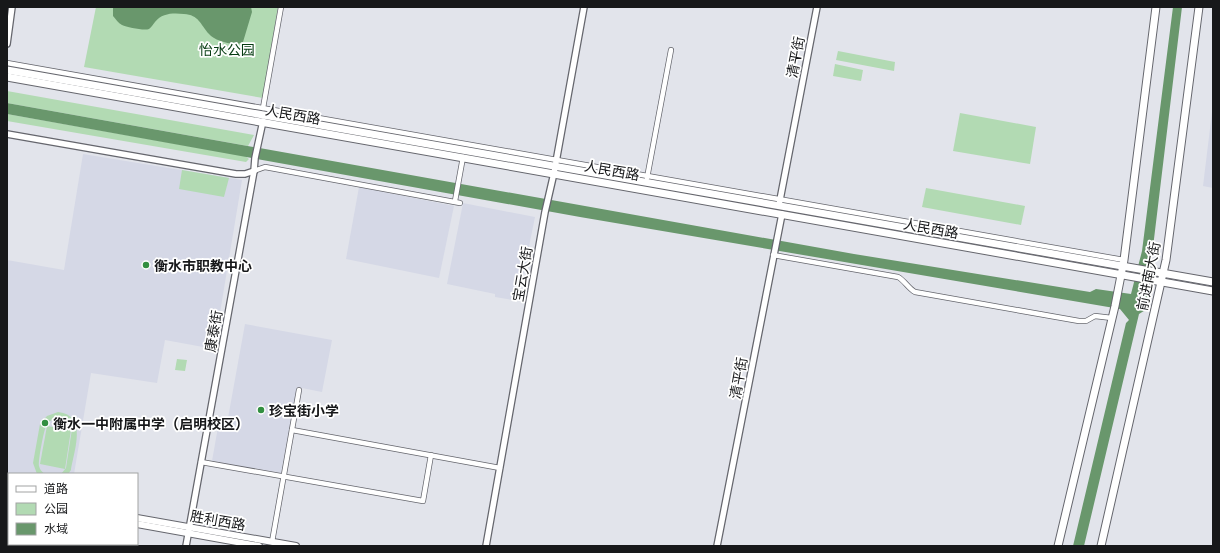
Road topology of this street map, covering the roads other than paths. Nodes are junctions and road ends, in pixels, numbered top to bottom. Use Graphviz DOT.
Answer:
graph roads {
  1 [pos="12,7"];
  2 [pos="281,7"];
  3 [pos="584,7"];
  4 [pos="817,7"];
  5 [pos="1156,7"];
  6 [pos="1199,7"];
  7 [pos="7,44"];
  8 [pos="671,50"];
  9 [pos="7,63"];
  10 [pos="7,70"];
  11 [pos="7,77"];
  12 [pos="263,108"];
  13 [pos="263,121"];
  14 [pos="7,134"];
  15 [pos="463,157"];
  16 [pos="555,167"];
  17 [pos="254,171"];
  18 [pos="647,179"];
  19 [pos="779,203"];
  20 [pos="782,214"];
  21 [pos="774,254"];
  22 [pos="1125,265"];
  23 [pos="1160,273"];
  24 [pos="1124,275"];
  25 [pos="1158,281"];
  26 [pos="1213,282"];
  27 [pos="1213,291"];
  28 [pos="1112,317"];
  29 [pos="299,390"];
  30 [pos="292,430"];
  31 [pos="431,455"];
  32 [pos="201,462"];
  33 [pos="500,468"];
  34 [pos="283,477"];
  35 [pos="138,518"];
  36 [pos="138,524"];
  37 [pos="189,530"];
  38 [pos="272,542"];
  39 [pos="186,546"];
  40 [pos="259,546"];
  41 [pos="296,546"];
  42 [pos="486,546"];
  43 [pos="717,546"];
  44 [pos="1058,546"];
  45 [pos="1101,546"];
  1 -- 7 [label="street"];
  2 -- 12 [label="street"];
  3 -- 16 [label="street, 宝云大街"];
  4 -- 19 [label="street, 清平街"];
  5 -- 22 [label="main road, 前进南大街"];
  6 -- 23 [label="main road, 前进南大街"];
  8 -- 18 [label="street"];
  9 -- 12 [label="street"];
  10 -- 16 [label="main road, 人民西路"];
  11 -- 13 [label="main road, 人民西路"];
  12 -- 16 [label="street"];
  13 -- 15 [label="main road, 人民西路"];
  13 -- 17 [label="street, 康泰街"];
  14 -- 17 [label="street"];
  15 -- 16 [label="main road, 人民西路"];
  15 -- 17 [label="street"];
  16 -- 18 [label="main road, 人民西路"];
  16 -- 20 [label="main road, 人民西路"];
  16 -- 33 [label="street, 宝云大街"];
  17 -- 32 [label="street, 康泰街"];
  18 -- 19 [label="main road, 人民西路"];
  19 -- 22 [label="main road, 人民西路"];
  20 -- 21 [label="street, 清平街"];
  20 -- 24 [label="main road, 人民西路"];
  21 -- 28 [label="street"];
  21 -- 43 [label="street, 清平街"];
  22 -- 23 [label="main road, 人民西路"];
  22 -- 24 [label="main road, 前进南大街"];
  23 -- 25 [label="main road, 前进南大街"];
  23 -- 26 [label="main road, 人民西路"];
  24 -- 25 [label="main road, 人民西路"];
  24 -- 28 [label="main road, 前进南大街"];
  25 -- 27 [label="main road, 人民西路"];
  25 -- 45 [label="main road, 前进南大街"];
  28 -- 44 [label="main road, 前进南大街"];
  29 -- 30 [label="street"];
  30 -- 31 [label="street"];
  30 -- 34 [label="street"];
  31 -- 33 [label="street"];
  31 -- 34 [label="street"];
  32 -- 34 [label="street"];
  32 -- 37 [label="street, 康泰街"];
  33 -- 42 [label="street, 宝云大街"];
  34 -- 38 [label="street"];
  35 -- 37 [label="main road, 胜利西路"];
  36 -- 37 [label="main road, 胜利西路"];
  37 -- 38 [label="main road, 胜利西路"];
  37 -- 39 [label="street, 康泰街"];
  37 -- 40 [label="main road, 胜利西路"];
  38 -- 41 [label="main road, 胜利西路"];
}
